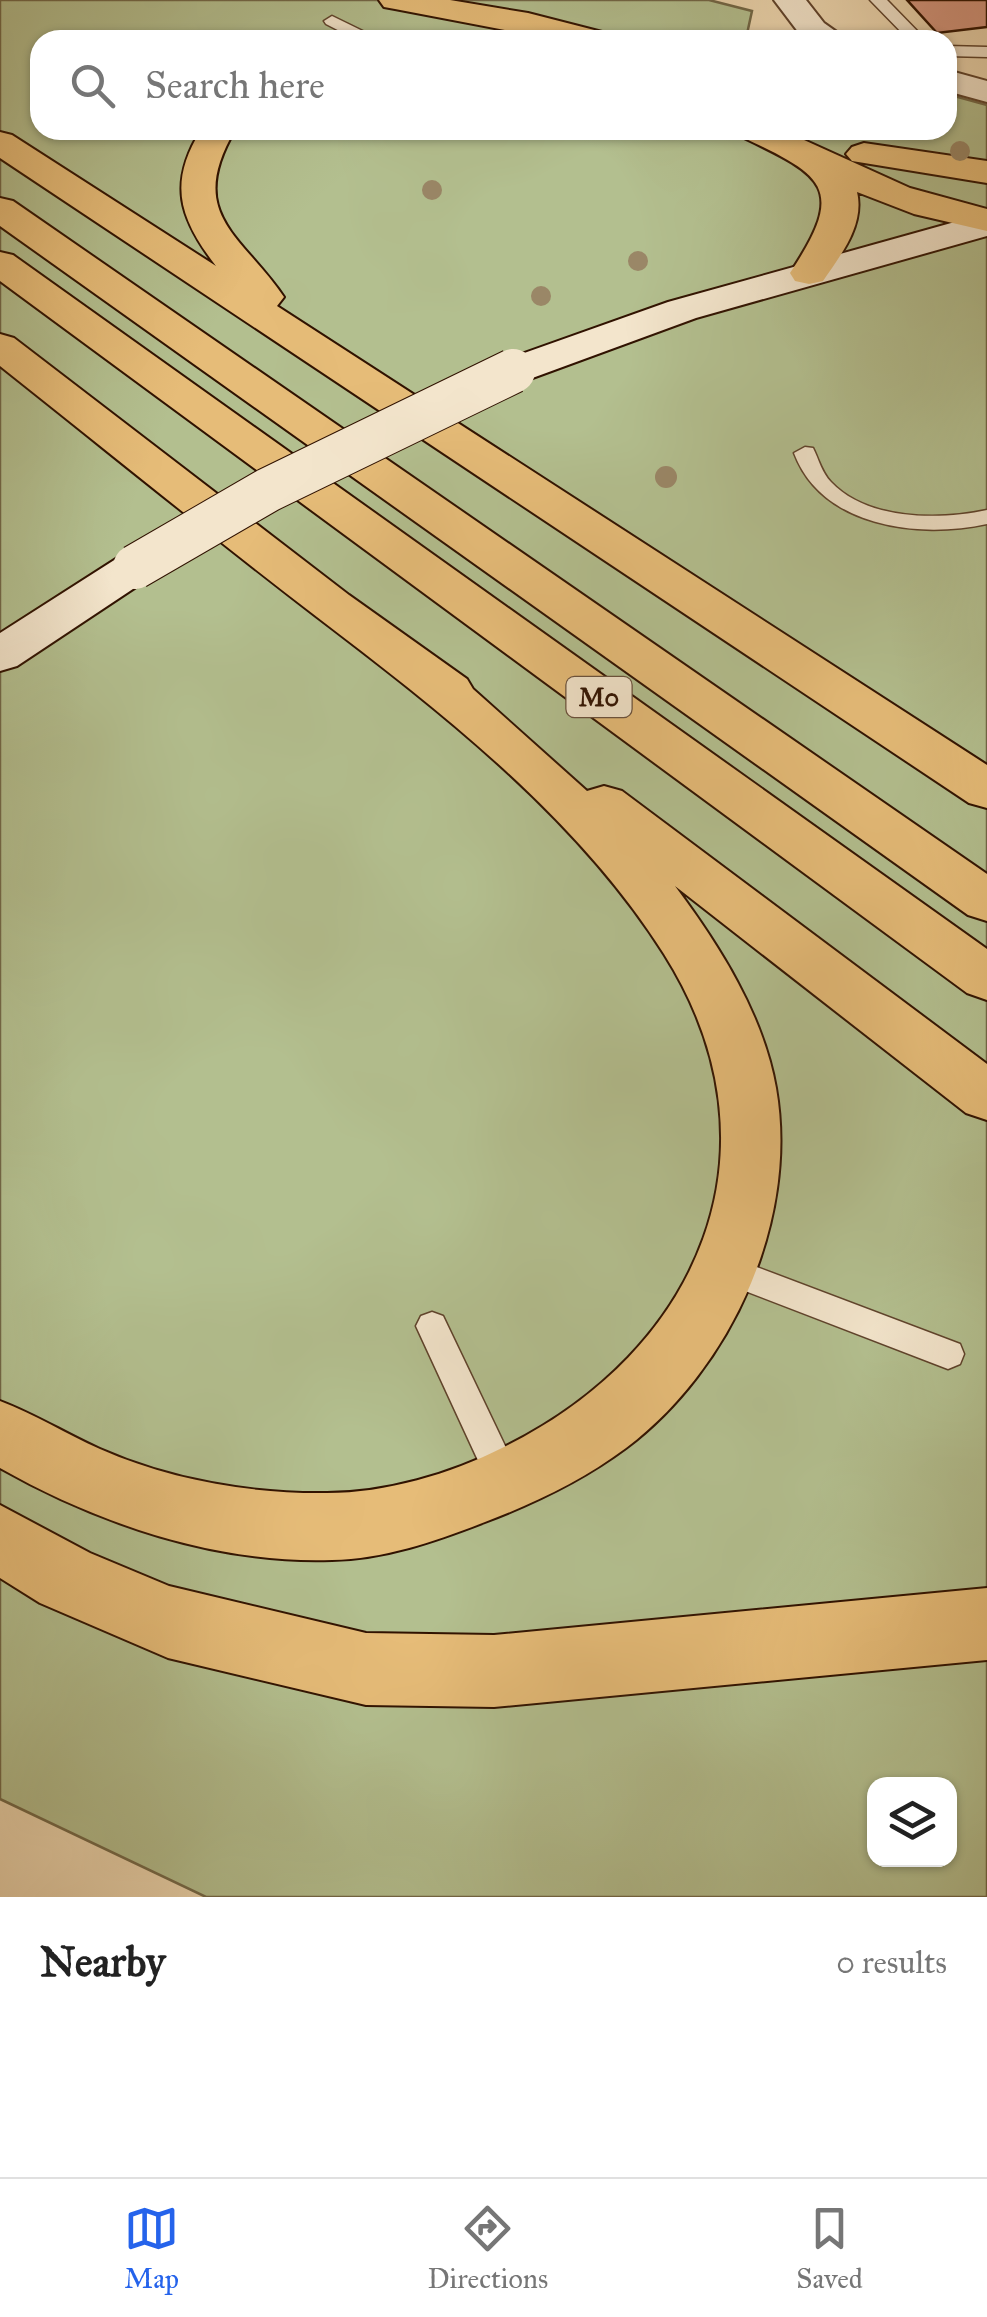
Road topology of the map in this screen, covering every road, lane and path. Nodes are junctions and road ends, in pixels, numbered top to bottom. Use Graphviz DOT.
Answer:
graph roads {
  1 [pos="395,0"];
  2 [pos="790,0"];
  3 [pos="878,0"];
  4 [pos="332,21"];
  5 [pos="350,30"];
  6 [pos="556,30"];
  7 [pos="818,30"];
  8 [pos="908,30"];
  9 [pos="957,51"];
  10 [pos="987,52"];
  11 [pos="957,83"];
  12 [pos="987,92"];
  13 [pos="212,140"];
  14 [pos="0,142"];
  15 [pos="814,143"];
  16 [pos="864,154"];
  17 [pos="987,172"];
  18 [pos="0,210"];
  19 [pos="987,220"];
  20 [pos="0,262"];
  21 [pos="809,273"];
  22 [pos="0,346"];
  23 [pos="342,366"];
  24 [pos="804,453"];
  25 [pos="987,518"];
  26 [pos="0,656"];
  27 [pos="421,670"];
  28 [pos="987,790"];
  29 [pos="987,901"];
  30 [pos="987,978"];
  31 [pos="987,1096"];
  32 [pos="725,1269"];
  33 [pos="432,1326"];
  34 [pos="948,1354"];
  35 [pos="0,1432"];
  36 [pos="506,1484"];
  37 [pos="0,1539"];
  38 [pos="987,1624"];
  1 -- 6 [label="highway"];
  2 -- 7 [label="main road"];
  3 -- 8 [label="lane"];
  4 -- 5 [label="lane"];
  9 -- 10 [label="lane"];
  11 -- 12 [label="main road"];
  13 -- 23 [label="highway"];
  14 -- 23 [label="highway"];
  15 -- 16 [label="highway"];
  15 -- 19 [label="highway"];
  15 -- 21 [label="highway"];
  16 -- 17 [label="highway"];
  16 -- 19 [label="highway"];
  18 -- 29 [label="highway, M0"];
  19 -- 21 [label="main road"];
  20 -- 30 [label="highway, M0"];
  21 -- 26 [label="main road, bridge"];
  22 -- 27 [label="highway"];
  23 -- 28 [label="highway"];
  24 -- 25 [label="lane"];
  27 -- 31 [label="highway"];
  27 -- 32 [label="highway"];
  32 -- 34 [label="lane"];
  32 -- 36 [label="highway"];
  33 -- 36 [label="lane"];
  35 -- 36 [label="highway"];
  37 -- 38 [label="highway"];
}
